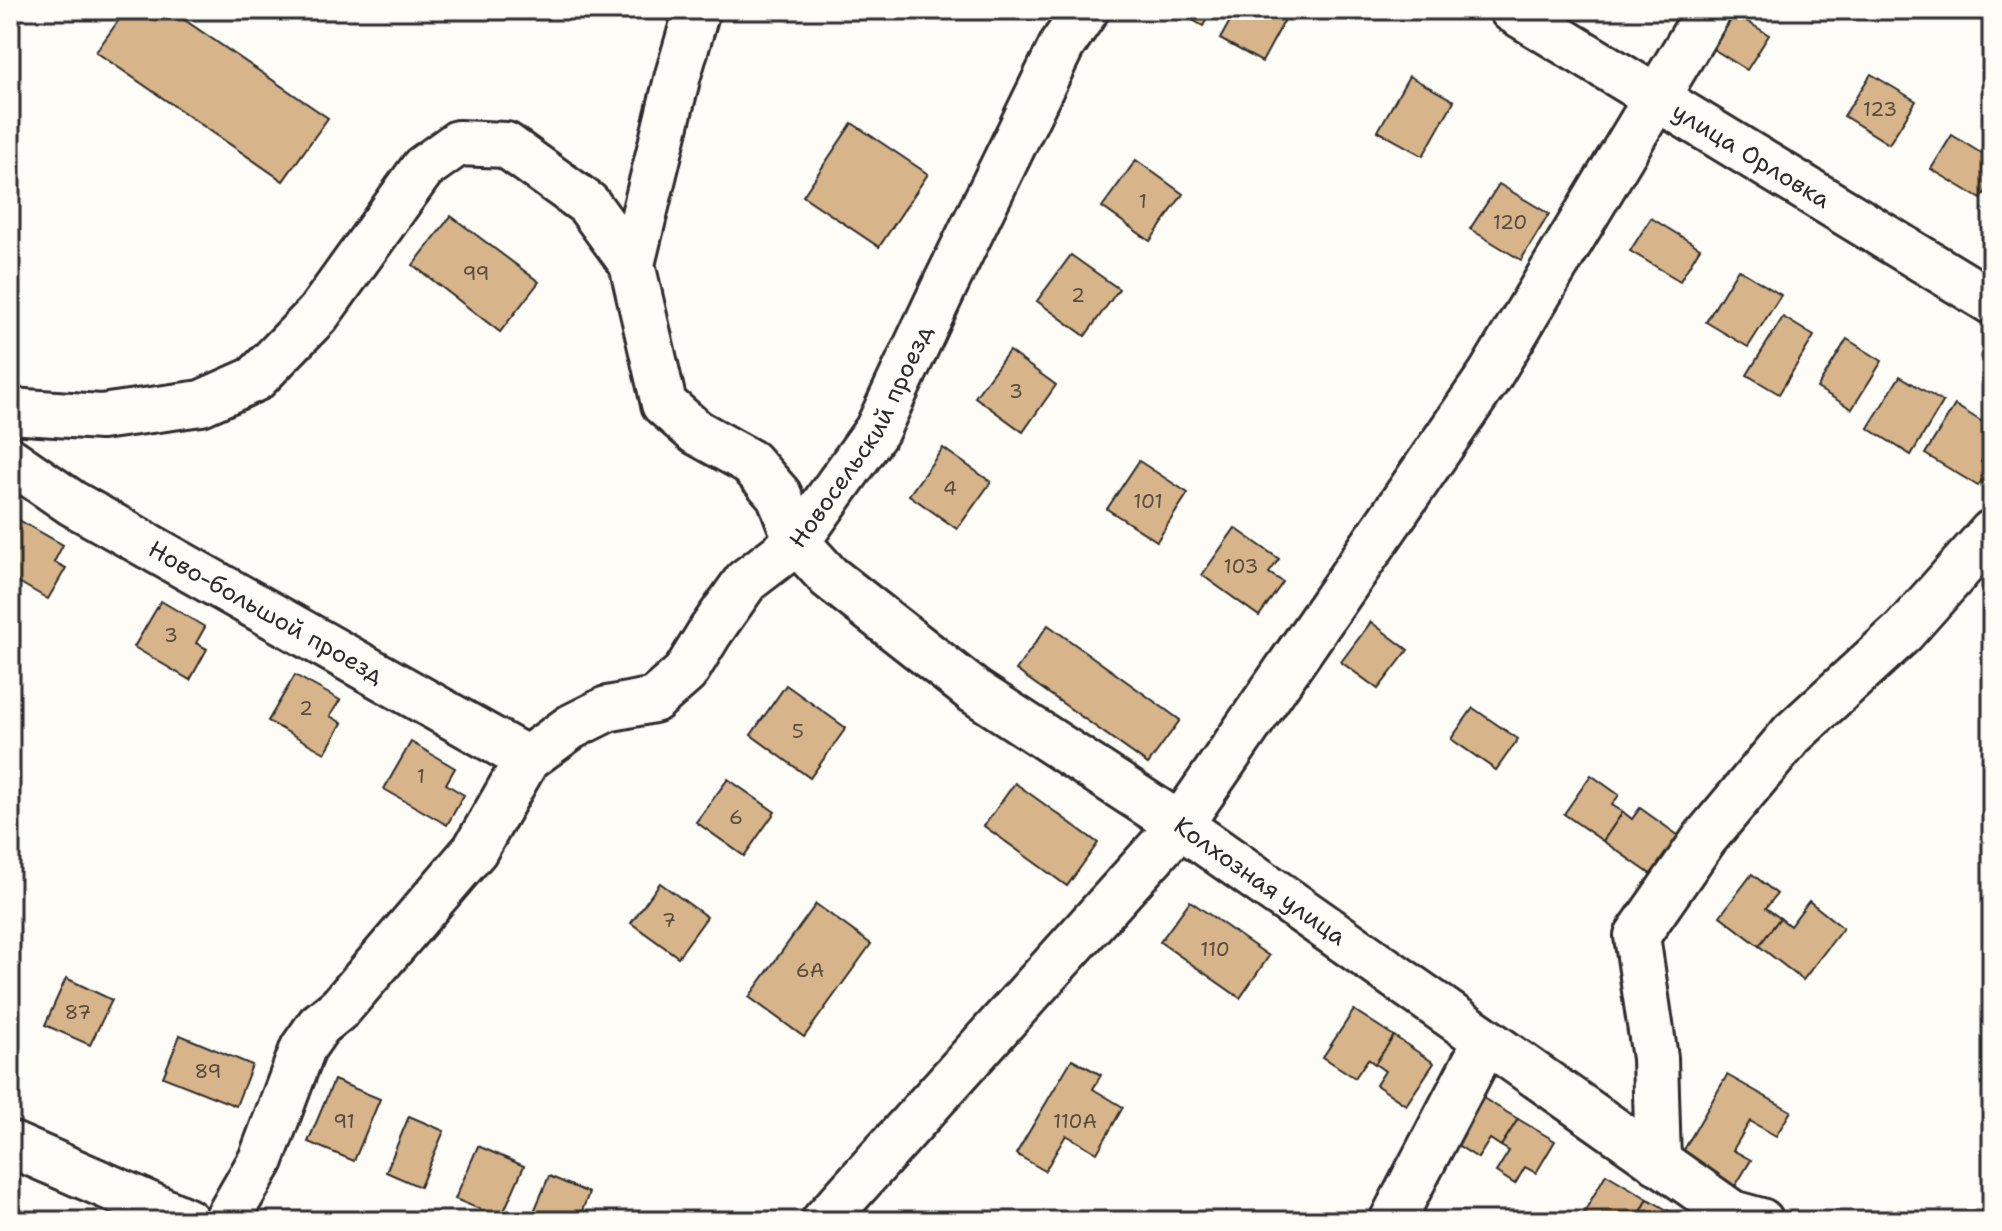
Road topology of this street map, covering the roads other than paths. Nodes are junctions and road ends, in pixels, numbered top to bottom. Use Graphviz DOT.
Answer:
graph roads {
  1 [pos="697,10"];
  2 [pos="1086,10"];
  3 [pos="1512,10"];
  4 [pos="1709,10"];
  5 [pos="1658,98"];
  6 [pos="632,264"];
  7 [pos="1992,302"];
  8 [pos="10,411"];
  9 [pos="10,460"];
  10 [pos="1992,532"];
  11 [pos="797,542"];
  12 [pos="527,759"];
  13 [pos="1180,825"];
  14 [pos="1486,1041"];
  15 [pos="10,1144"];
  16 [pos="1658,1162"];
  17 [pos="1740,1218"];
  18 [pos="187,1221"];
  19 [pos="226,1221"];
  20 [pos="824,1221"];
  21 [pos="1392,1221"];
  1 -- 6 [label="street"];
  2 -- 11 [label="street, Новосельский проезд"];
  3 -- 5 [label="street, улица Орловка"];
  4 -- 5 [label="street"];
  5 -- 7 [label="street, улица Орловка"];
  5 -- 13 [label="street"];
  6 -- 8 [label="street"];
  6 -- 11 [label="street"];
  9 -- 12 [label="street, Ново-большой проезд"];
  10 -- 16 [label="street"];
  11 -- 12 [label="street, Новосельский проезд"];
  11 -- 13 [label="street, Колхозная улица"];
  12 -- 19 [label="street"];
  13 -- 14 [label="street, Колхозная улица"];
  13 -- 20 [label="street"];
  14 -- 16 [label="street, Колхозная улица"];
  14 -- 21 [label="street"];
  15 -- 18 [label="street"];
  16 -- 17 [label="street, Колхозная улица"];
}
